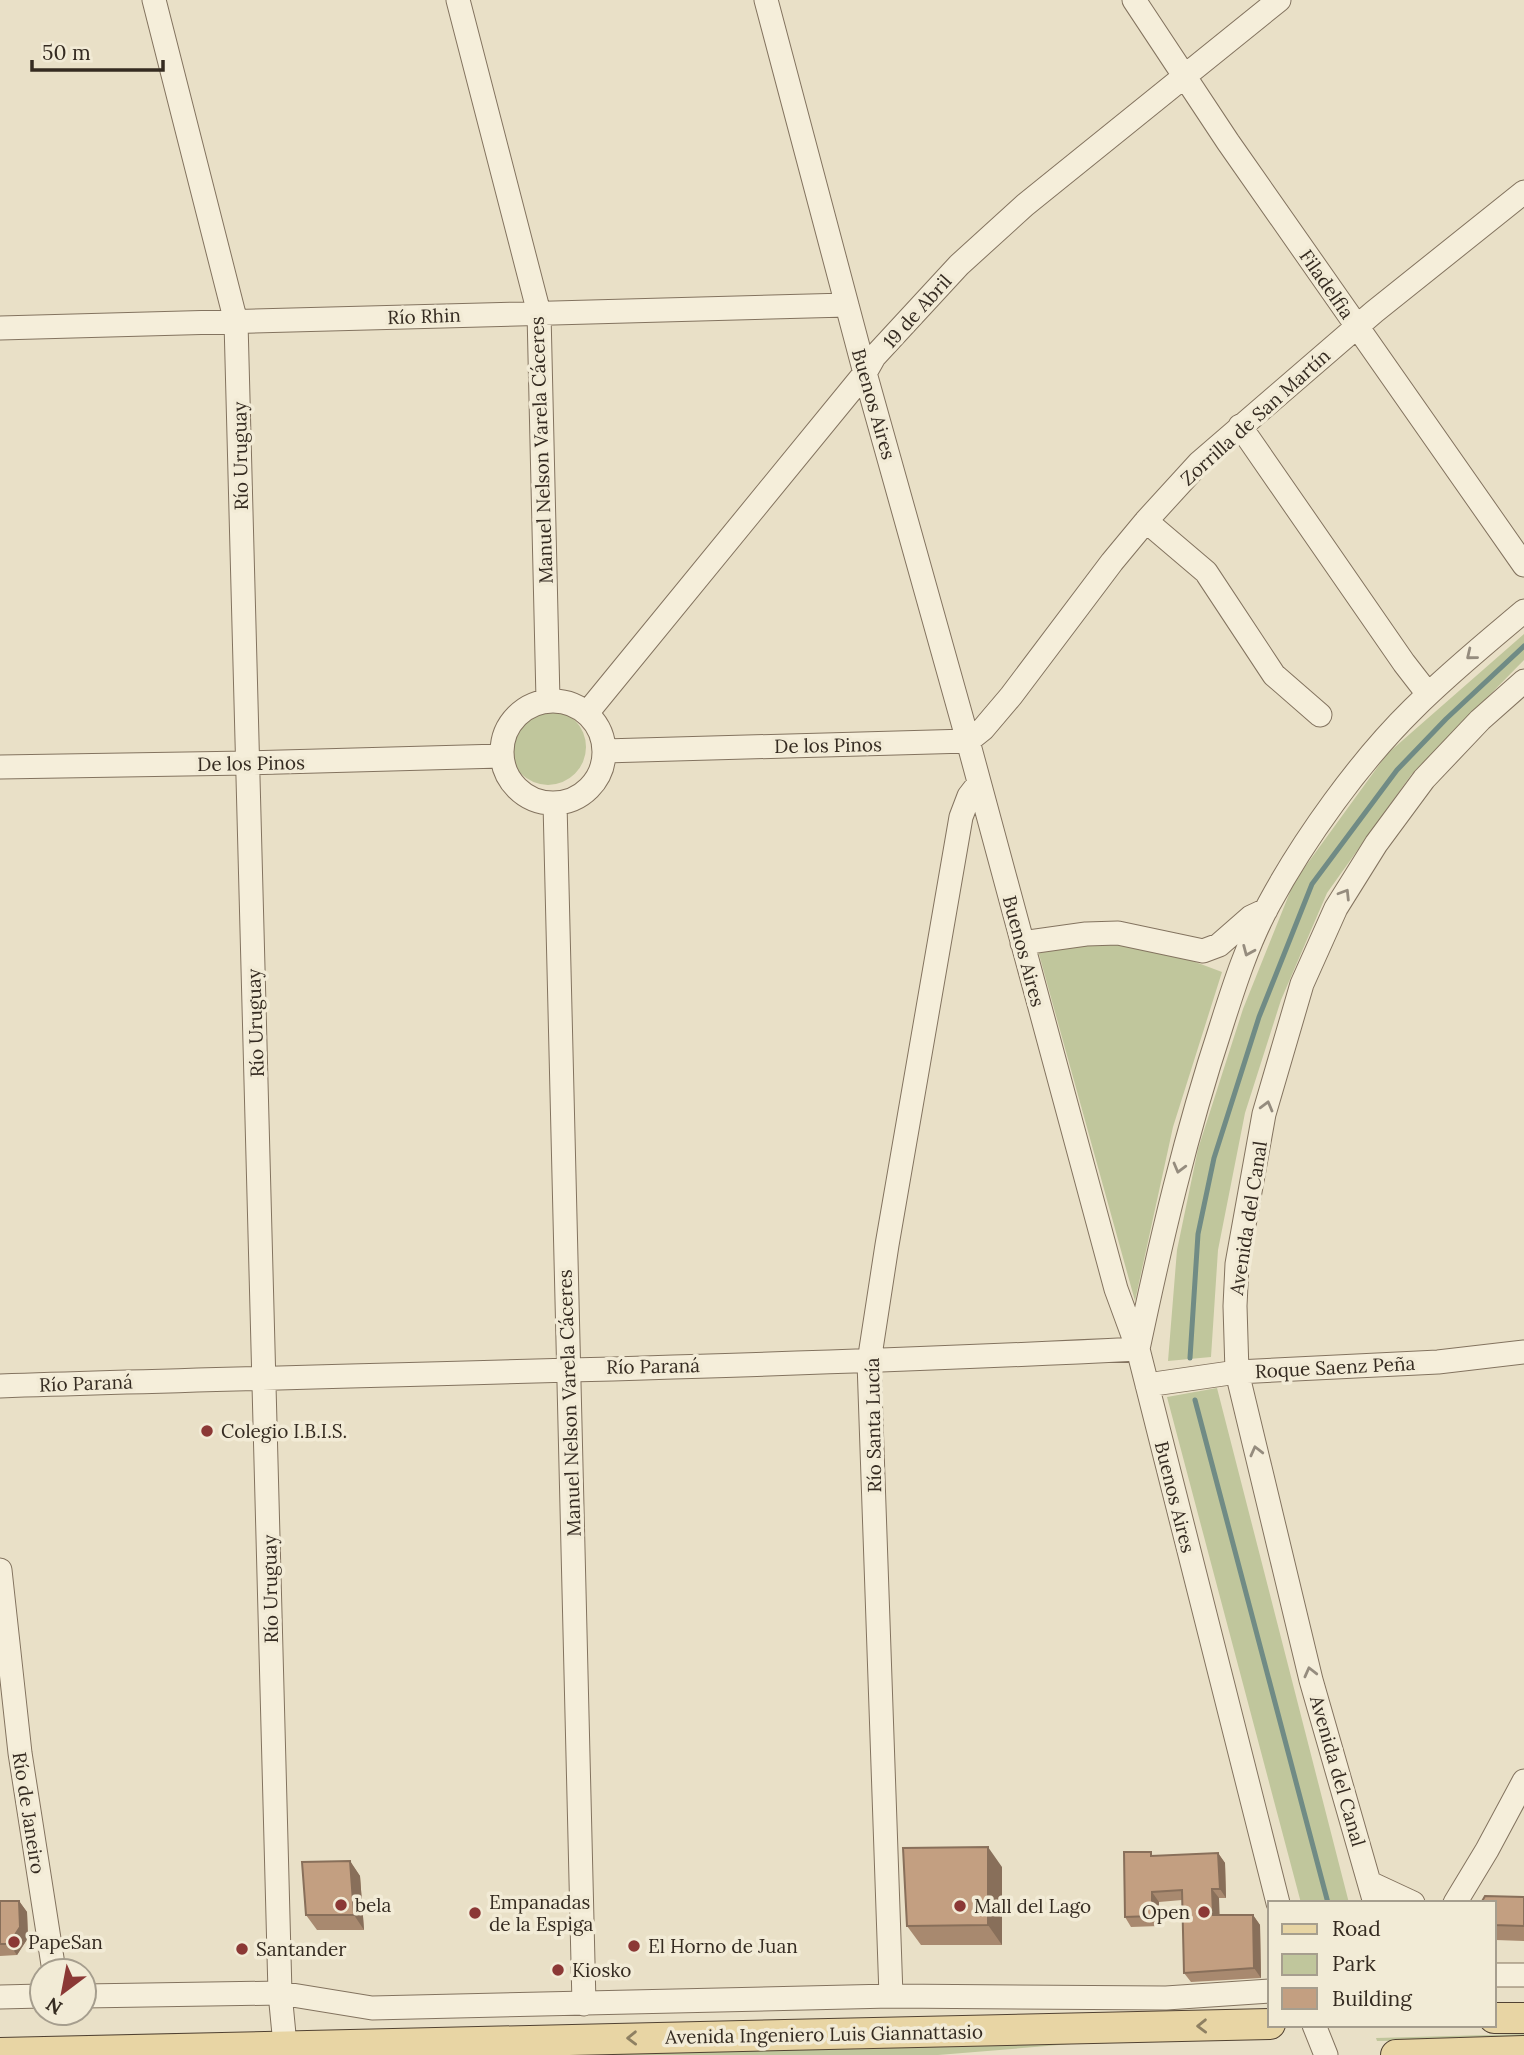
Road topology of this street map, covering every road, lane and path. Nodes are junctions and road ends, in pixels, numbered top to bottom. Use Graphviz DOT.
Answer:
graph roads {
  1 [pos="154,0"];
  2 [pos="458,0"];
  3 [pos="766,0"];
  4 [pos="1134,0"];
  5 [pos="1279,0"];
  6 [pos="1185,77"];
  7 [pos="1524,192"];
  8 [pos="848,305"];
  9 [pos="538,313"];
  10 [pos="236,322"];
  11 [pos="1358,326"];
  12 [pos="0,328"];
  13 [pos="865,373"];
  14 [pos="1240,426"];
  15 [pos="1146,521"];
  16 [pos="1524,565"];
  17 [pos="1524,611"];
  18 [pos="1524,681"];
  19 [pos="1428,694"];
  20 [pos="548,700"];
  21 [pos="587,713"];
  22 [pos="1320,715"];
  23 [pos="968,741"];
  24 [pos="604,751"];
  25 [pos="501,756"];
  26 [pos="247,763"];
  27 [pos="0,767"];
  28 [pos="979,783"];
  29 [pos="555,803"];
  30 [pos="1266,910"];
  31 [pos="1022,943"];
  32 [pos="1138,1349"];
  33 [pos="1524,1353"];
  34 [pos="869,1362"];
  35 [pos="568,1368"];
  36 [pos="1237,1372"];
  37 [pos="265,1378"];
  38 [pos="1147,1385"];
  39 [pos="0,1386"];
  40 [pos="0,1570"];
  41 [pos="10,1753"];
  42 [pos="1524,1781"];
  43 [pos="1373,1893"];
  44 [pos="1277,1901"];
  45 [pos="1405,1901"];
  46 [pos="1458,1901"];
  47 [pos="51,1957"];
  48 [pos="1496,1975"];
  49 [pos="1524,1975"];
  50 [pos="1268,1991"];
  51 [pos="280,1993"];
  52 [pos="28,1996"];
  53 [pos="98,1996"];
  54 [pos="891,1996"];
  55 [pos="0,1997"];
  56 [pos="1166,1998"];
  57 [pos="584,2004"];
  58 [pos="1496,2018"];
  59 [pos="1524,2018"];
  60 [pos="1268,2024"];
  61 [pos="1140,2027"];
  62 [pos="1315,2027"];
  63 [pos="286,2051"];
  64 [pos="1524,2052"];
  65 [pos="0,2053"];
  66 [pos="1326,2055"];
  67 [pos="1396,2055"];
  1 -- 10 [label="street, Río Uruguay"];
  2 -- 9 [label="street, Manuel Nelson Varela Cáceres"];
  3 -- 8 [label="street, Buenos Aires"];
  4 -- 6 [label="street, Filadelfia"];
  5 -- 6 [label="street, 19 de Abril"];
  6 -- 11 [label="street, Filadelfia"];
  6 -- 13 [label="street, 19 de Abril"];
  7 -- 11 [label="street, Zorrilla de San Martín"];
  8 -- 9 [label="street, Río Rhin"];
  8 -- 13 [label="street, Buenos Aires"];
  9 -- 10 [label="street, Río Rhin"];
  9 -- 20 [label="street, Manuel Nelson Varela Cáceres"];
  10 -- 12 [label="street, Río Rhin"];
  10 -- 26 [label="street, Río Uruguay"];
  11 -- 14 [label="street, Zorrilla de San Martín"];
  11 -- 16 [label="street, Filadelfia"];
  13 -- 21 [label="street, 19 de Abril"];
  13 -- 23 [label="street, Buenos Aires"];
  14 -- 15 [label="street, Zorrilla de San Martín"];
  14 -- 19 [label="street"];
  15 -- 22 [label="street"];
  15 -- 23 [label="street, Zorrilla de San Martín"];
  17 -- 19 [label="street, one-way"];
  36 -- 18 [label="street, Avenida del Canal, one-way"];
  19 -- 30 [label="street"];
  20 -- 21 [label="street"];
  20 -- 25 [label="street"];
  21 -- 24 [label="street"];
  23 -- 24 [label="street, De los Pinos"];
  23 -- 28 [label="street, Buenos Aires"];
  24 -- 29 [label="street"];
  25 -- 26 [label="street, De los Pinos"];
  25 -- 29 [label="street"];
  26 -- 27 [label="street, De los Pinos"];
  26 -- 37 [label="street, Río Uruguay"];
  28 -- 31 [label="street, Buenos Aires"];
  28 -- 34 [label="street, Río Santa Lucía"];
  29 -- 35 [label="street, Manuel Nelson Varela Cáceres"];
  30 -- 31 [label="street"];
  30 -- 32 [label="street, one-way"];
  31 -- 32 [label="street, Buenos Aires"];
  32 -- 34 [label="street, Río Paraná"];
  32 -- 38 [label="street, Buenos Aires"];
  33 -- 36 [label="street, Roque Saenz Peña"];
  34 -- 35 [label="street, Río Paraná"];
  34 -- 54 [label="street, Río Santa Lucía"];
  35 -- 37 [label="street, Río Paraná"];
  35 -- 57 [label="street, Manuel Nelson Varela Cáceres"];
  36 -- 38 [label="street, Roque Saenz Peña"];
  43 -- 36 [label="street, Avenida del Canal, one-way"];
  37 -- 39 [label="street, Río Paraná"];
  37 -- 51 [label="street, Río Uruguay"];
  38 -- 44 [label="street, Buenos Aires"];
  40 -- 41 [label="street, Río de Janeiro"];
  41 -- 47 [label="street, Río de Janeiro"];
  42 -- 46 [label="street"];
  43 -- 45 [label="street"];
  48 -- 49 [label="street"];
  50 -- 56 [label="street, Avenida Ingeniero Luis Giannattasio"];
  51 -- 53 [label="street, Avenida Ingeniero Luis Giannattasio"];
  51 -- 57 [label="street, Avenida Ingeniero Luis Giannattasio"];
  51 -- 63 [label="street, Río Uruguay"];
  52 -- 55 [label="street"];
  54 -- 56 [label="street, Avenida Ingeniero Luis Giannattasio"];
  54 -- 57 [label="street, Avenida Ingeniero Luis Giannattasio"];
  56 -- 61 [label="street"];
  58 -- 59 [label="main road"];
  60 -- 61 [label="main road, Avenida Ingeniero Luis Giannattasio, one-way"];
  61 -- 63 [label="main road, Avenida Ingeniero Luis Giannattasio, one-way"];
  62 -- 66 [label="street"];
  63 -- 65 [label="main road, Avenida Ingeniero Luis Giannattasio"];
  64 -- 67 [label="main road"];
}
